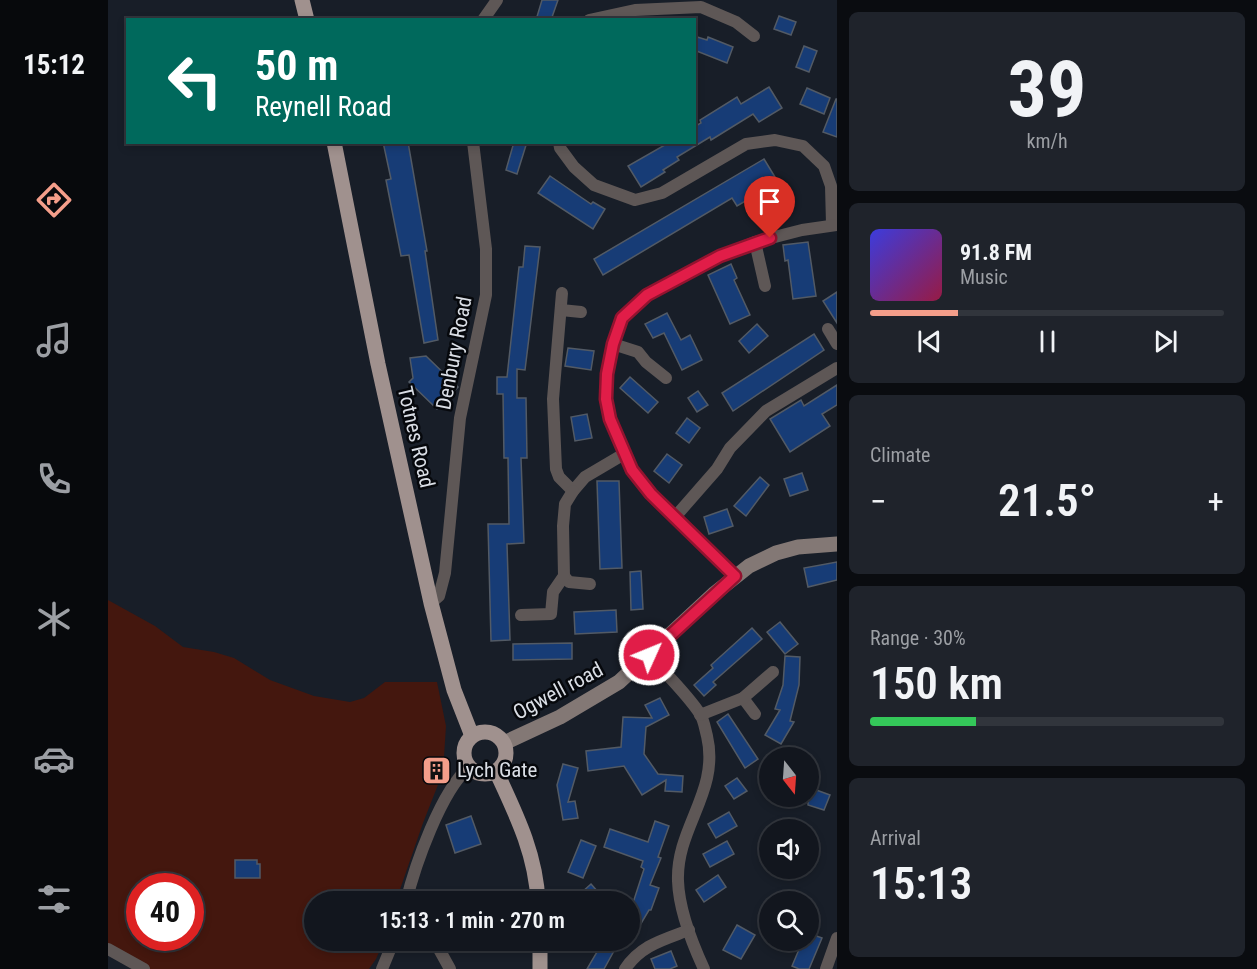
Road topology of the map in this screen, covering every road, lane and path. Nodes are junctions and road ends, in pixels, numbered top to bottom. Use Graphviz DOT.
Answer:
graph roads {
  1 [pos="302,0"];
  2 [pos="497,0"];
  3 [pos="306,18"];
  4 [pos="484,18"];
  5 [pos="598,18"];
  6 [pos="754,36"];
  7 [pos="334,144"];
  8 [pos="473,144"];
  9 [pos="559,144"];
  10 [pos="834,225"];
  11 [pos="755,242"];
  12 [pos="765,286"];
  13 [pos="562,293"];
  14 [pos="561,310"];
  15 [pos="582,312"];
  16 [pos="828,329"];
  17 [pos="613,344"];
  18 [pos="837,344"];
  19 [pos="837,368"];
  20 [pos="666,378"];
  21 [pos="624,454"];
  22 [pos="573,491"];
  23 [pos="675,517"];
  24 [pos="837,544"];
  25 [pos="564,576"];
  26 [pos="735,576"];
  27 [pos="590,584"];
  28 [pos="431,603"];
  29 [pos="521,615"];
  30 [pos="649,655"];
  31 [pos="773,672"];
  32 [pos="743,698"];
  33 [pos="755,714"];
  34 [pos="700,715"];
  35 [pos="472,736"];
  36 [pos="504,743"];
  37 [pos="469,767"];
  38 [pos="496,771"];
  39 [pos="411,891"];
  40 [pos="537,891"];
  41 [pos="689,930"];
  42 [pos="837,938"];
  43 [pos="108,949"];
  44 [pos="389,951"];
  45 [pos="440,951"];
  46 [pos="540,951"];
  47 [pos="144,969"];
  48 [pos="382,969"];
  49 [pos="450,969"];
  50 [pos="540,969"];
  51 [pos="625,969"];
  52 [pos="704,969"];
  53 [pos="826,969"];
  1 -- 3 [label="main road"];
  2 -- 4 [label="street"];
  5 -- 6 [label="street"];
  7 -- 28 [label="main road, Totnes Road"];
  8 -- 28 [label="street, Denbury Road"];
  9 -- 10 [label="street"];
  10 -- 11 [label="street"];
  11 -- 12 [label="street"];
  11 -- 17 [label="street"];
  13 -- 14 [label="street"];
  14 -- 15 [label="street"];
  14 -- 22 [label="street"];
  16 -- 18 [label="street"];
  17 -- 20 [label="street"];
  17 -- 21 [label="street"];
  19 -- 23 [label="street"];
  21 -- 22 [label="street"];
  21 -- 23 [label="street"];
  22 -- 25 [label="street"];
  23 -- 26 [label="street"];
  24 -- 26 [label="street, Ogwell road"];
  25 -- 27 [label="street"];
  25 -- 29 [label="street"];
  26 -- 30 [label="street, Ogwell road"];
  28 -- 35 [label="main road, Totnes Road"];
  30 -- 34 [label="street"];
  30 -- 36 [label="street, Ogwell road"];
  31 -- 32 [label="street"];
  32 -- 33 [label="street"];
  32 -- 34 [label="street"];
  34 -- 41 [label="street"];
  35 -- 36 [label="main road"];
  35 -- 37 [label="main road"];
  36 -- 38 [label="main road"];
  37 -- 38 [label="main road"];
  37 -- 39 [label="street"];
  38 -- 40 [label="main road"];
  41 -- 51 [label="street"];
  41 -- 52 [label="street"];
  42 -- 53 [label="street"];
  43 -- 47 [label="street"];
  44 -- 48 [label="street"];
  45 -- 49 [label="street"];
  46 -- 50 [label="main road"];
}
